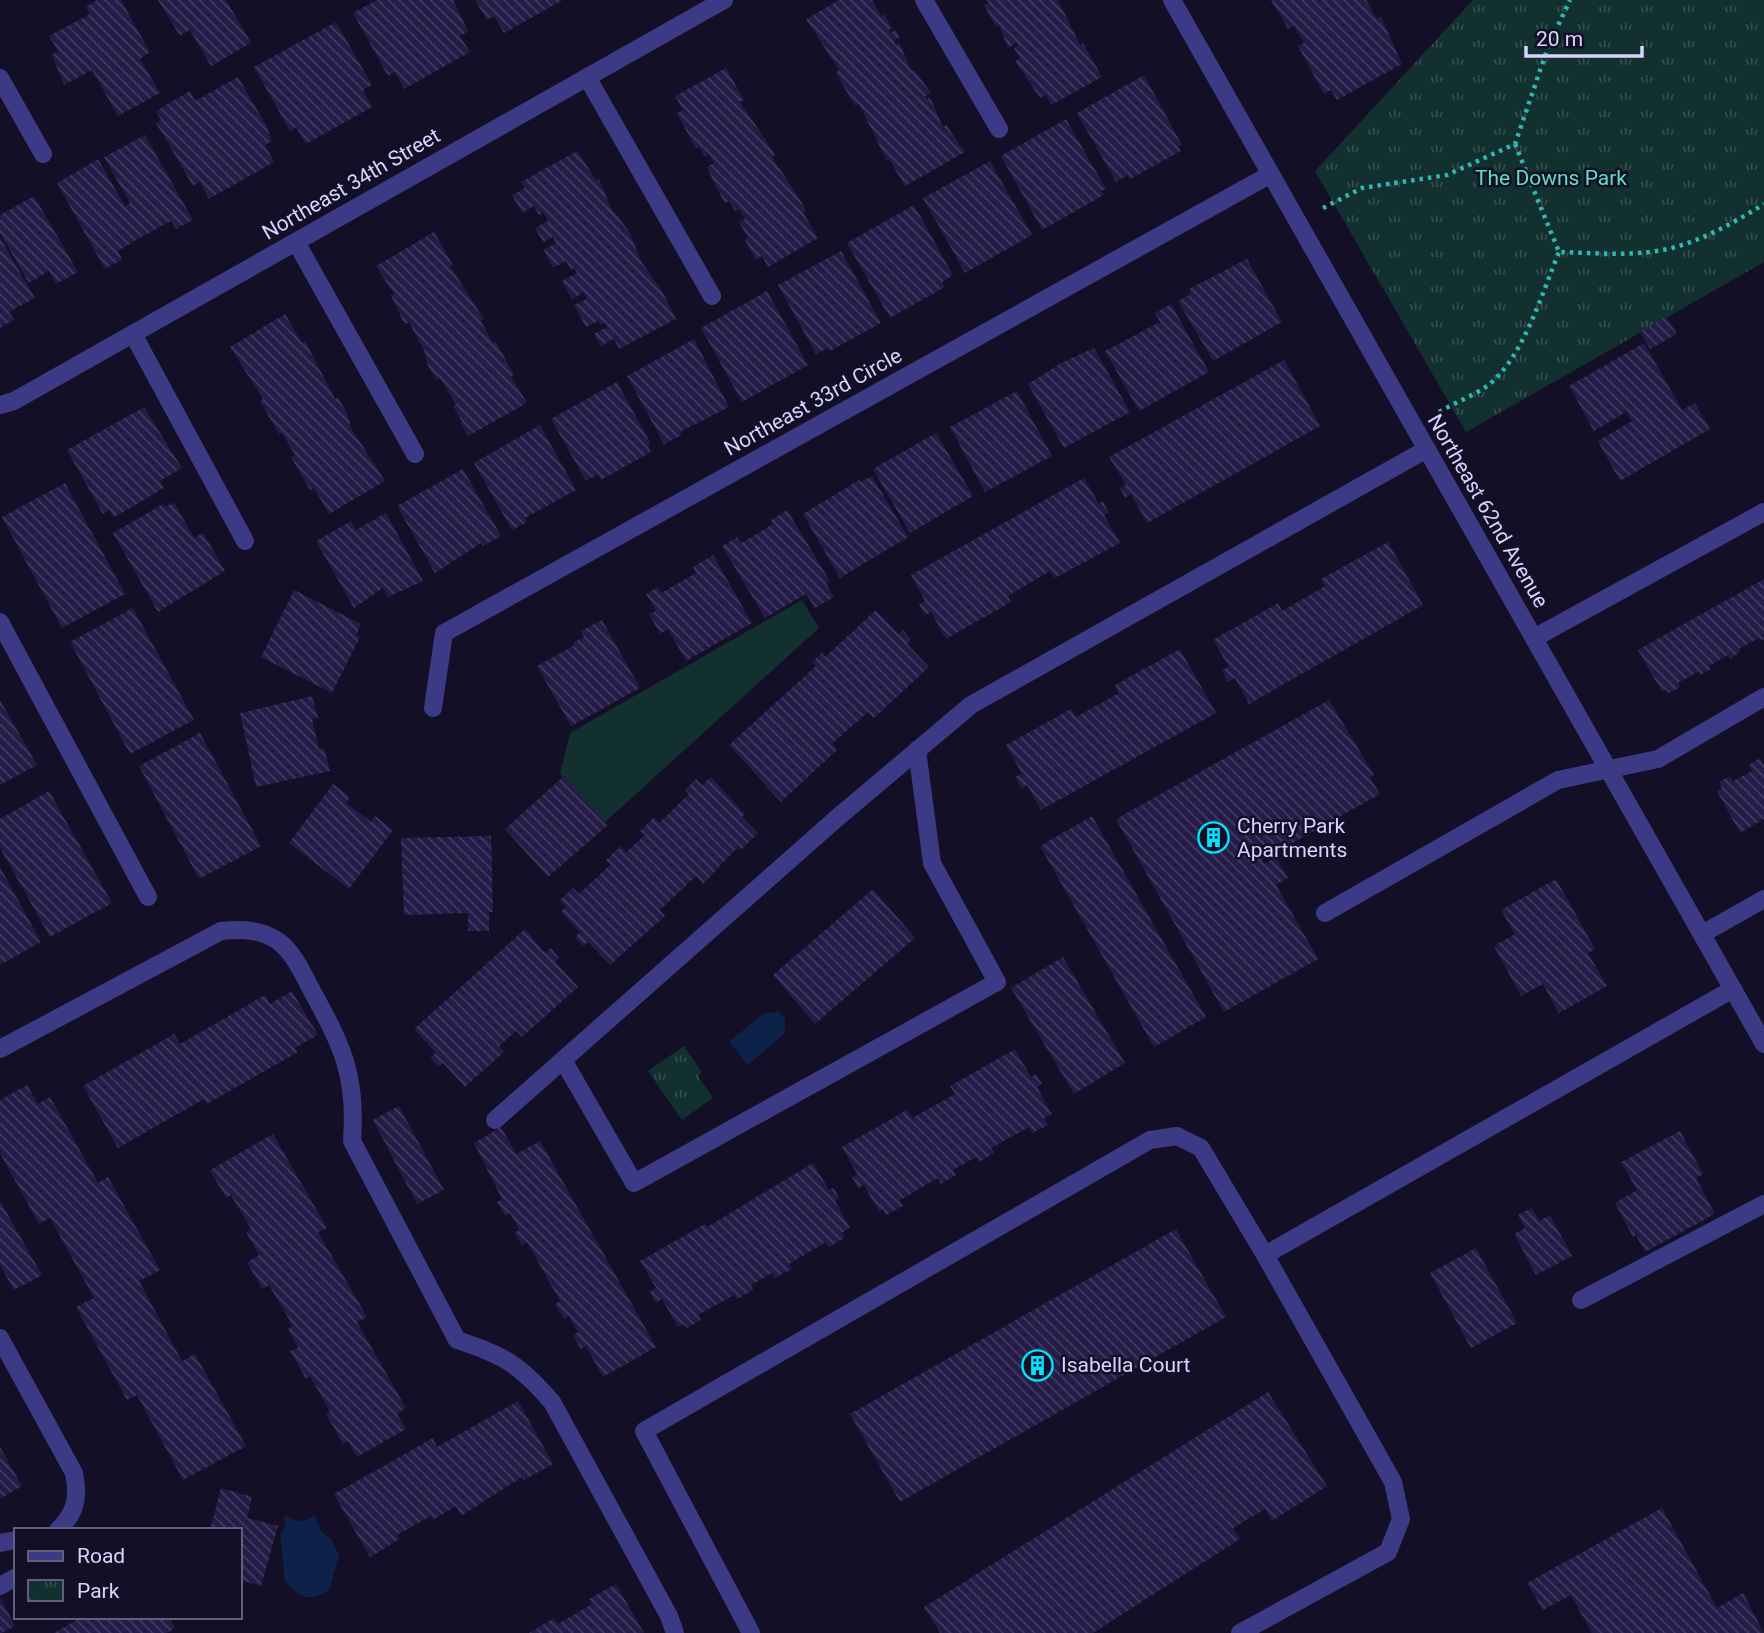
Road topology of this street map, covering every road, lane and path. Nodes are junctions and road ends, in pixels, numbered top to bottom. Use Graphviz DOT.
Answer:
graph roads {
  1 [pos="724,0"];
  2 [pos="924,0"];
  3 [pos="1172,0"];
  4 [pos="1570,0"];
  5 [pos="587,77"];
  6 [pos="0,78"];
  7 [pos="999,129"];
  8 [pos="1515,144"];
  9 [pos="43,154"];
  10 [pos="1271,174"];
  11 [pos="1764,204"];
  12 [pos="1299,223"];
  13 [pos="296,242"];
  14 [pos="1559,251"];
  15 [pos="712,296"];
  16 [pos="133,334"];
  17 [pos="0,405"];
  18 [pos="1413,426"];
  19 [pos="1427,449"];
  20 [pos="415,454"];
  21 [pos="1764,512"];
  22 [pos="245,541"];
  23 [pos="0,622"];
  24 [pos="1534,638"];
  25 [pos="1764,697"];
  26 [pos="433,708"];
  27 [pos="917,750"];
  28 [pos="1609,769"];
  29 [pos="148,898"];
  30 [pos="1764,899"];
  31 [pos="1325,913"];
  32 [pos="1702,934"];
  33 [pos="1733,989"];
  34 [pos="1764,1044"];
  35 [pos="0,1049"];
  36 [pos="563,1060"];
  37 [pos="495,1120"];
  38 [pos="1764,1204"];
  39 [pos="1265,1255"];
  40 [pos="1581,1300"];
  41 [pos="0,1338"];
  42 [pos="60,1528"];
  43 [pos="675,1633"];
  44 [pos="751,1633"];
  45 [pos="1240,1633"];
  1 -- 5 [label="street, Northeast 34th Street"];
  2 -- 7 [label="street"];
  3 -- 10 [label="street, Northeast 62nd Avenue"];
  4 -- 8 [label="path"];
  5 -- 13 [label="street, Northeast 34th Street"];
  5 -- 15 [label="street"];
  6 -- 9 [label="street"];
  8 -- 12 [label="path"];
  8 -- 14 [label="path"];
  10 -- 12 [label="street, Northeast 62nd Avenue"];
  10 -- 26 [label="street, Northeast 33rd Circle"];
  11 -- 14 [label="path"];
  12 -- 18 [label="street, Northeast 62nd Avenue"];
  13 -- 16 [label="street, Northeast 34th Street"];
  13 -- 20 [label="street"];
  14 -- 18 [label="path"];
  16 -- 17 [label="street, Northeast 34th Street"];
  16 -- 22 [label="street"];
  18 -- 19 [label="street, Northeast 62nd Avenue"];
  19 -- 24 [label="street, Northeast 62nd Avenue"];
  19 -- 27 [label="street"];
  21 -- 24 [label="street"];
  23 -- 29 [label="street"];
  24 -- 28 [label="street, Northeast 62nd Avenue"];
  25 -- 28 [label="street"];
  27 -- 36 [label="street"];
  27 -- 36 [label="street"];
  28 -- 31 [label="street"];
  28 -- 32 [label="street, Northeast 62nd Avenue"];
  30 -- 32 [label="street"];
  32 -- 33 [label="street, Northeast 62nd Avenue"];
  33 -- 34 [label="street, Northeast 62nd Avenue"];
  33 -- 39 [label="street"];
  35 -- 43 [label="street"];
  36 -- 37 [label="street"];
  38 -- 40 [label="street"];
  39 -- 44 [label="street"];
  39 -- 45 [label="street"];
  41 -- 42 [label="street"];
}
